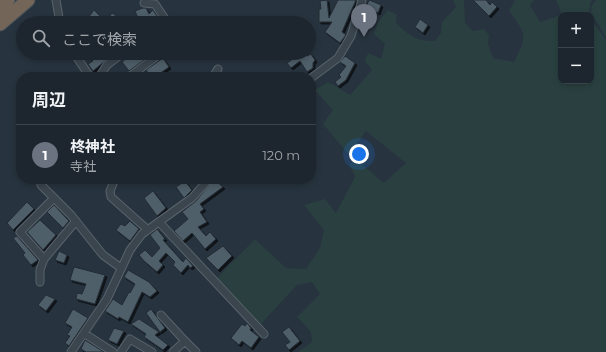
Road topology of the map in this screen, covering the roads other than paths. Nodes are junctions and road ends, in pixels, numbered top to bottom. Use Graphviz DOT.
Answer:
graph roads {
  1 [pos="8,0"];
  2 [pos="15,0"];
  3 [pos="28,0"];
  4 [pos="56,0"];
  5 [pos="362,0"];
  6 [pos="144,3"];
  7 [pos="0,10"];
  8 [pos="0,13"];
  9 [pos="59,16"];
  10 [pos="163,16"];
  11 [pos="0,24"];
  12 [pos="80,60"];
  13 [pos="114,60"];
  14 [pos="152,60"];
  15 [pos="218,69"];
  16 [pos="87,72"];
  17 [pos="102,72"];
  18 [pos="136,72"];
  19 [pos="216,72"];
  20 [pos="316,74"];
  21 [pos="42,184"];
  22 [pos="113,184"];
  23 [pos="205,184"];
  24 [pos="54,198"];
  25 [pos="76,221"];
  26 [pos="159,222"];
  27 [pos="148,230"];
  28 [pos="44,259"];
  29 [pos="121,268"];
  30 [pos="40,282"];
  31 [pos="161,315"];
  32 [pos="85,334"];
  33 [pos="264,334"];
  34 [pos="185,341"];
  35 [pos="72,352"];
  36 [pos="113,352"];
  37 [pos="121,352"];
  38 [pos="152,352"];
  39 [pos="172,352"];
  40 [pos="196,352"];
  1 -- 7 [label="highway"];
  2 -- 8 [label="highway"];
  3 -- 11 [label="highway"];
  4 -- 9 [label="street"];
  5 -- 20 [label="street"];
  6 -- 10 [label="street"];
  12 -- 16 [label="street"];
  13 -- 17 [label="street"];
  14 -- 18 [label="street"];
  15 -- 19 [label="street"];
  21 -- 24 [label="street"];
  22 -- 27 [label="street"];
  23 -- 26 [label="street"];
  24 -- 25 [label="street"];
  24 -- 28 [label="street"];
  25 -- 28 [label="street"];
  25 -- 29 [label="street"];
  26 -- 27 [label="street"];
  26 -- 33 [label="street"];
  27 -- 29 [label="street"];
  28 -- 30 [label="street"];
  29 -- 32 [label="street"];
  31 -- 34 [label="street"];
  32 -- 35 [label="street"];
  32 -- 36 [label="street"];
  34 -- 39 [label="street"];
  34 -- 40 [label="street"];
  37 -- 38 [label="street"];
}
